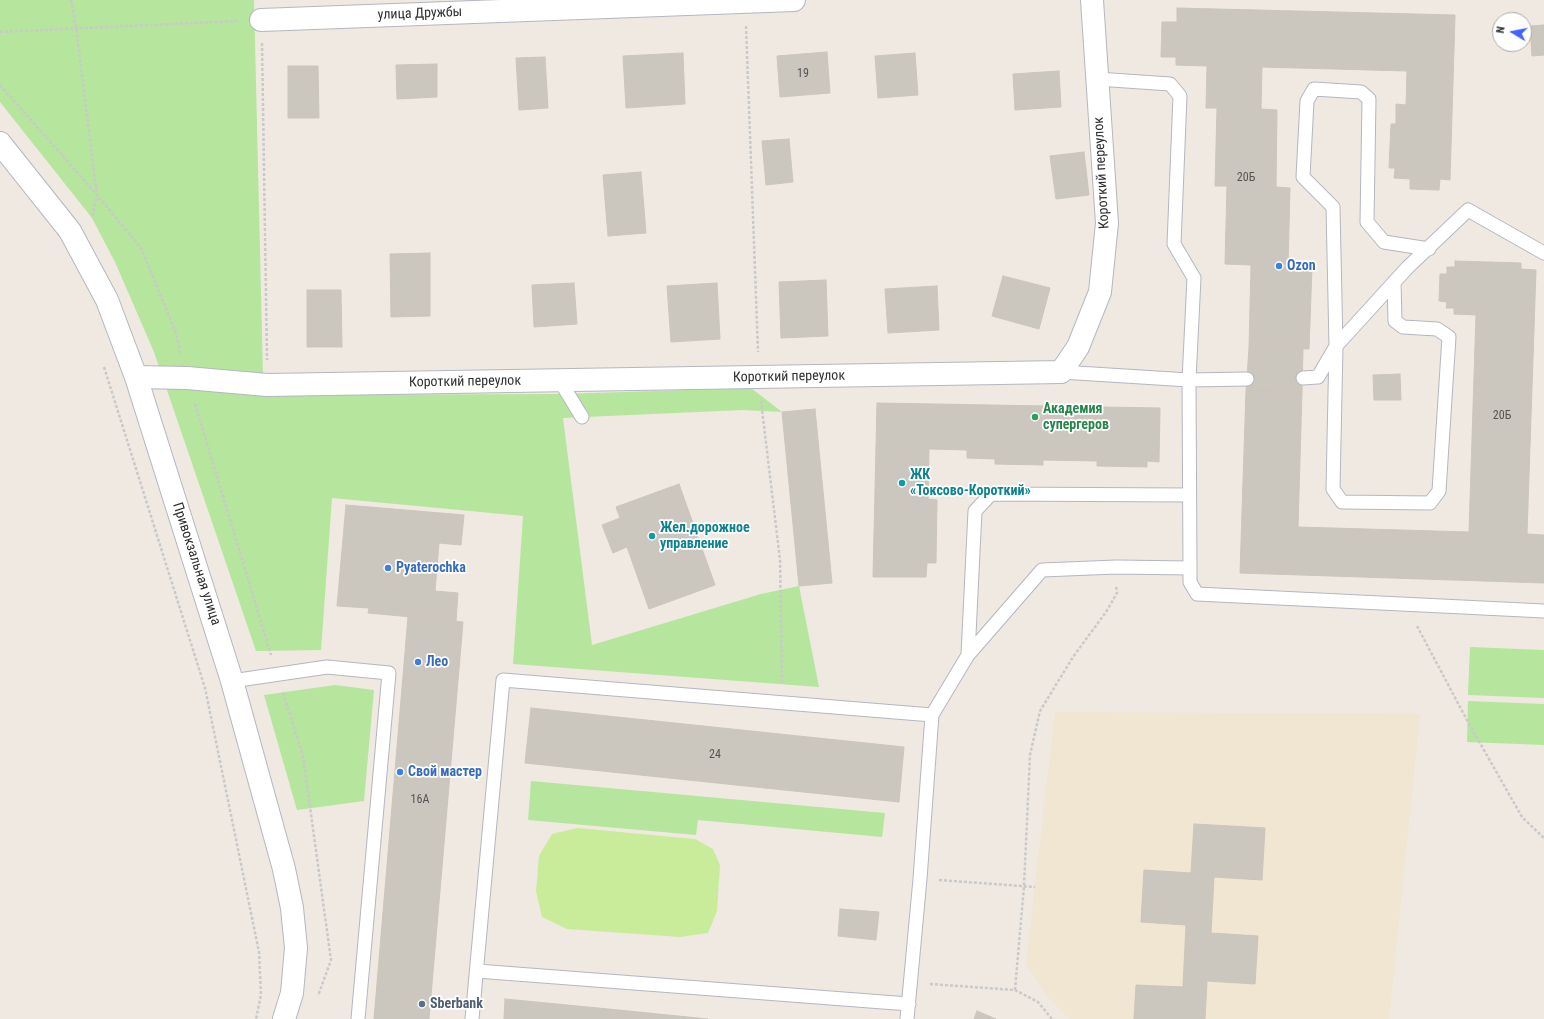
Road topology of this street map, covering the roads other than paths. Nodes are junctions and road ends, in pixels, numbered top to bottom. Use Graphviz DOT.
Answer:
graph roads {
  1 [pos="794,0"];
  2 [pos="1092,0"];
  3 [pos="746,1"];
  4 [pos="261,20"];
  5 [pos="1098,79"];
  6 [pos="0,143"];
  7 [pos="1429,248"];
  8 [pos="1544,254"];
  9 [pos="1394,282"];
  10 [pos="1336,346"];
  11 [pos="1061,372"];
  12 [pos="136,377"];
  13 [pos="1302,378"];
  14 [pos="1247,379"];
  15 [pos="1189,380"];
  16 [pos="560,381"];
  17 [pos="582,418"];
  18 [pos="1189,495"];
  19 [pos="1190,568"];
  20 [pos="1544,611"];
  21 [pos="968,655"];
  22 [pos="232,681"];
  23 [pos="932,715"];
  24 [pos="477,971"];
  25 [pos="909,1004"];
  26 [pos="284,1019"];
  27 [pos="358,1019"];
  28 [pos="472,1019"];
  29 [pos="907,1019"];
  1 -- 3 [label="street, улица Дружбы"];
  2 -- 5 [label="street, Короткий переулок"];
  3 -- 4 [label="street, улица Дружбы"];
  5 -- 11 [label="street, Короткий переулок"];
  5 -- 15 [label="lane"];
  6 -- 12 [label="street, Привокзальная улица"];
  7 -- 8 [label="lane"];
  7 -- 9 [label="lane"];
  7 -- 10 [label="lane"];
  9 -- 10 [label="lane"];
  9 -- 10 [label="lane"];
  10 -- 13 [label="lane"];
  11 -- 15 [label="lane"];
  11 -- 16 [label="street, Короткий переулок"];
  12 -- 16 [label="street, Короткий переулок"];
  12 -- 22 [label="street, Привокзальная улица"];
  14 -- 15 [label="lane"];
  15 -- 18 [label="lane"];
  16 -- 17 [label="lane"];
  18 -- 19 [label="lane"];
  18 -- 21 [label="lane"];
  19 -- 20 [label="lane"];
  19 -- 21 [label="lane"];
  21 -- 23 [label="lane"];
  22 -- 26 [label="street, Привокзальная улица"];
  22 -- 27 [label="lane"];
  23 -- 24 [label="lane"];
  23 -- 25 [label="lane"];
  24 -- 25 [label="lane"];
  24 -- 28 [label="lane"];
  25 -- 29 [label="lane"];
}
